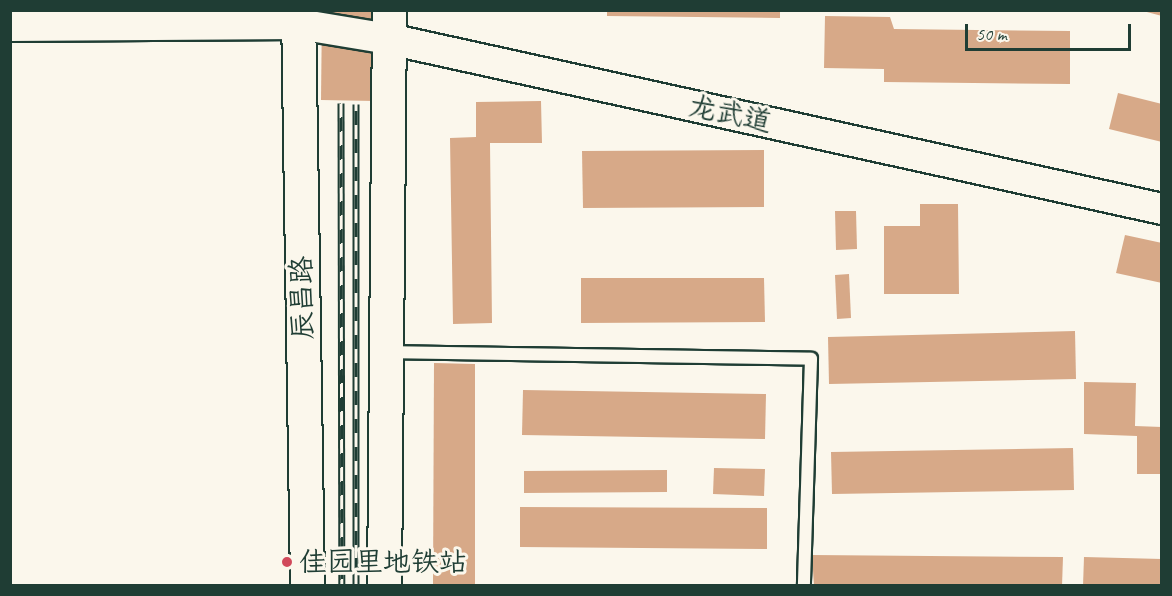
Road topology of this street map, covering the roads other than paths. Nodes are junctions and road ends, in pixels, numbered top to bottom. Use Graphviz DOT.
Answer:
graph roads {
  1 [pos="298,17"];
  2 [pos="389,25"];
  3 [pos="10,26"];
  4 [pos="1161,209"];
  5 [pos="387,352"];
  6 [pos="307,585"];
  7 [pos="384,585"];
  8 [pos="804,585"];
  1 -- 2 [label="street, 龙武道"];
  1 -- 3 [label="street, 龙武道"];
  1 -- 6 [label="main road, 辰昌路"];
  2 -- 4 [label="street, 龙武道"];
  2 -- 5 [label="main road"];
  5 -- 7 [label="main road"];
  5 -- 8 [label="lane"];
}
